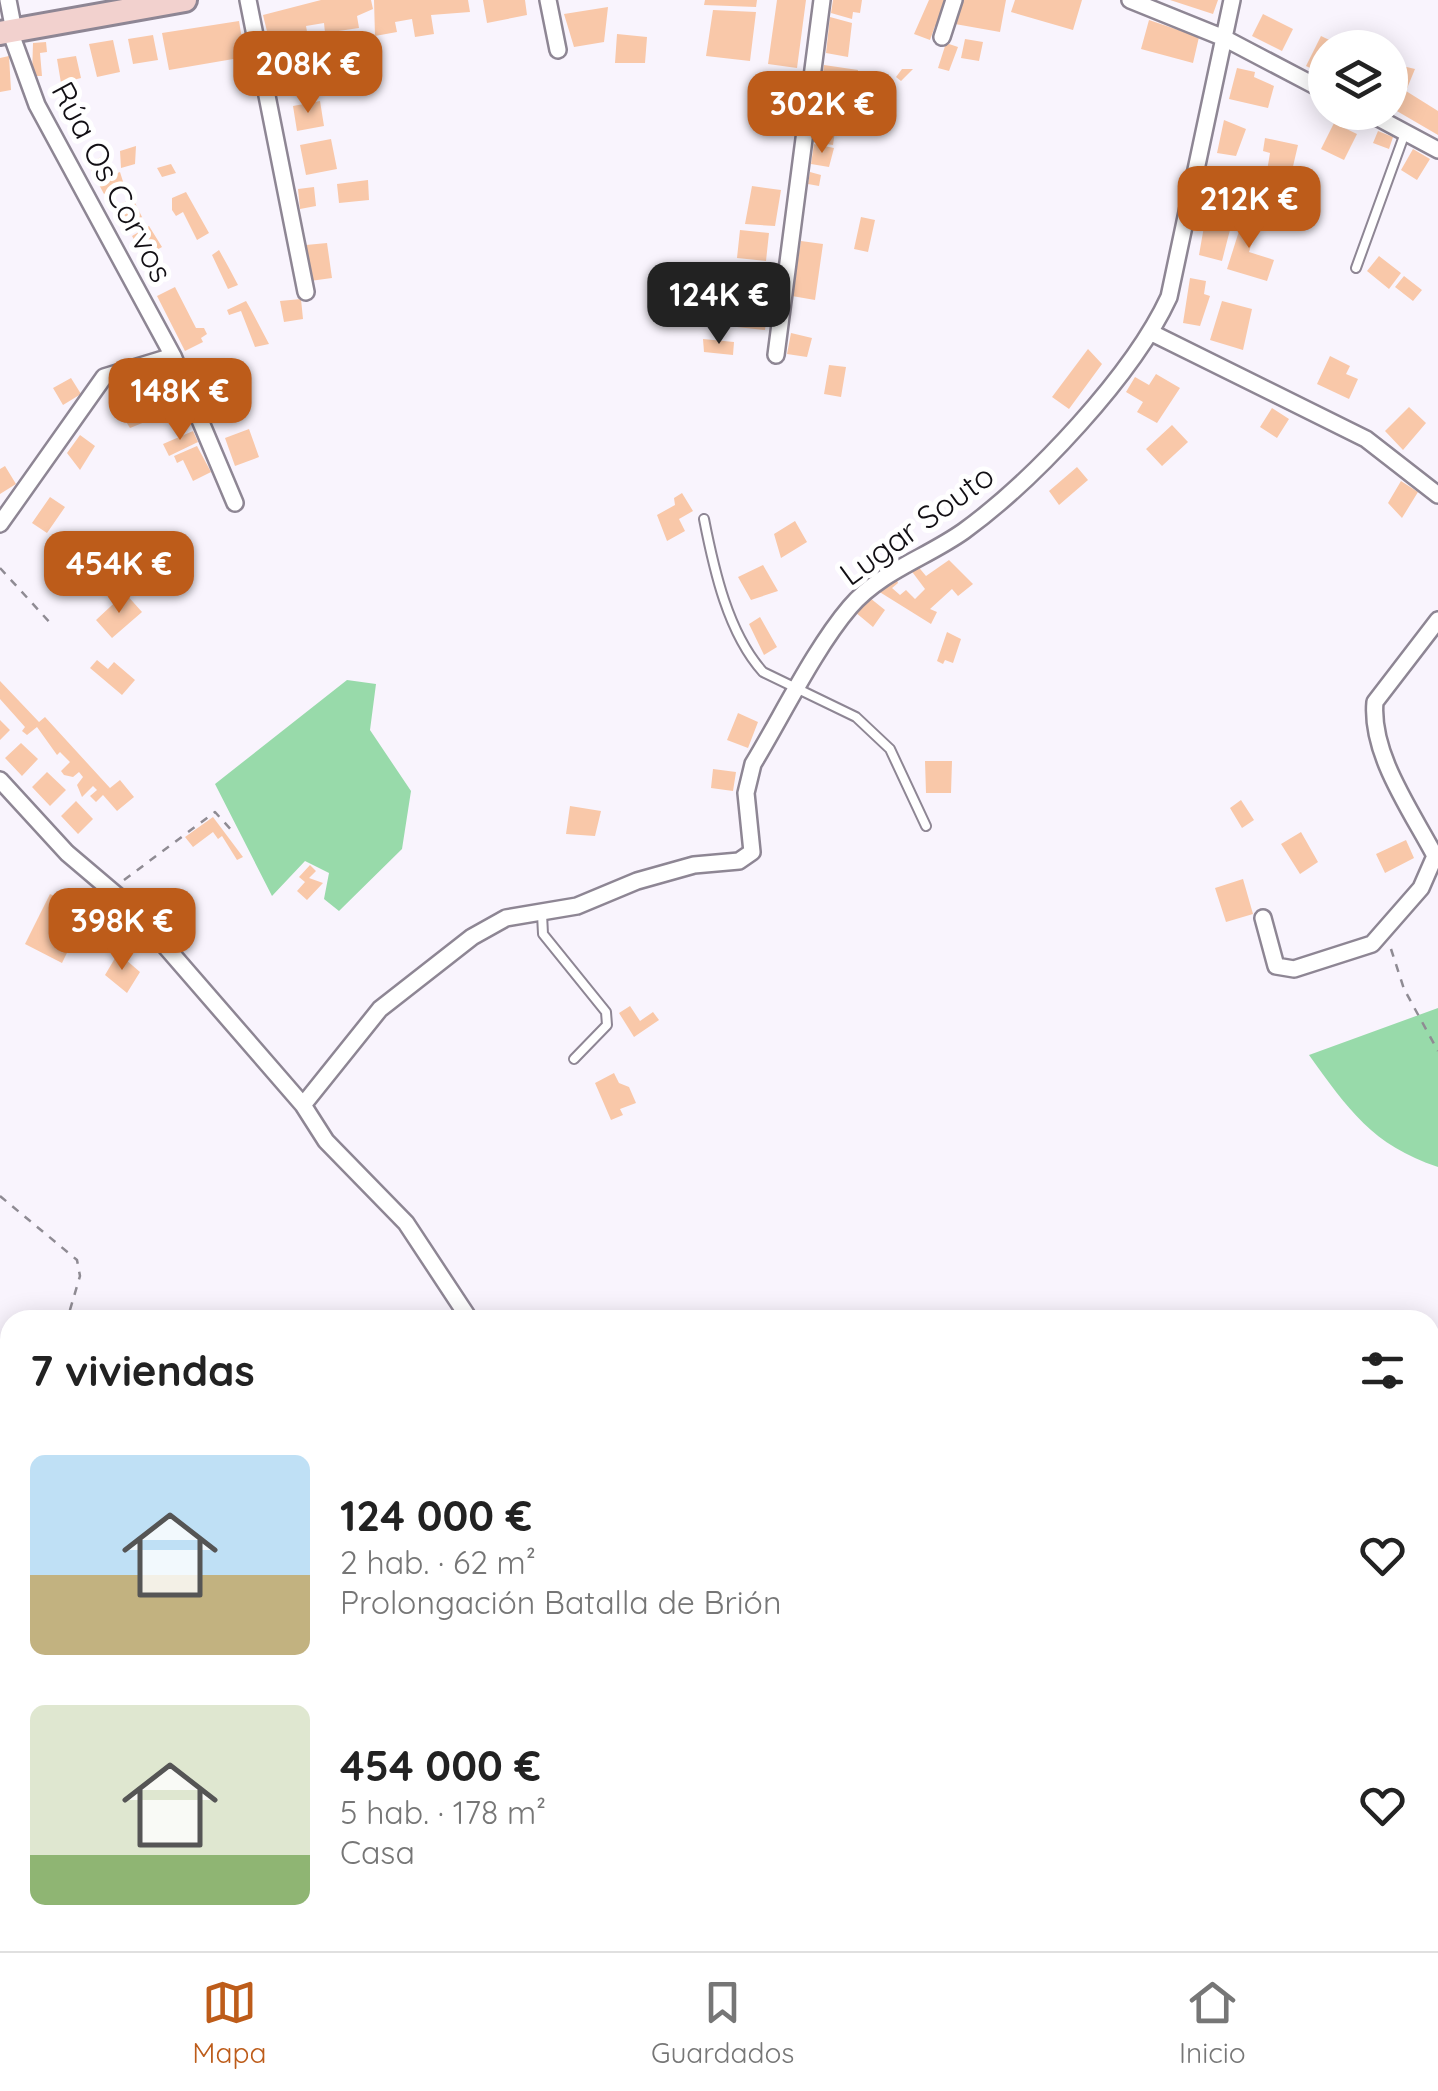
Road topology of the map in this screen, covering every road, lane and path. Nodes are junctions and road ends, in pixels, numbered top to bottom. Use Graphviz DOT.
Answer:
graph roads {
  1 [pos="8,0"];
  2 [pos="185,0"];
  3 [pos="248,0"];
  4 [pos="548,0"];
  5 [pos="822,0"];
  6 [pos="954,0"];
  7 [pos="1130,0"];
  8 [pos="1232,0"];
  9 [pos="130,5"];
  10 [pos="8,32"];
  11 [pos="942,38"];
  12 [pos="1224,38"];
  13 [pos="558,50"];
  14 [pos="1308,81"];
  15 [pos="1402,130"];
  16 [pos="1406,132"];
  17 [pos="1438,150"];
  18 [pos="1195,174"];
  19 [pos="1284,194"];
  20 [pos="1356,268"];
  21 [pos="306,292"];
  22 [pos="1152,333"];
  23 [pos="776,355"];
  24 [pos="173,356"];
  25 [pos="1438,495"];
  26 [pos="235,503"];
  27 [pos="704,520"];
  28 [pos="0,524"];
  29 [pos="0,568"];
  30 [pos="1438,620"];
  31 [pos="53,626"];
  32 [pos="798,690"];
  33 [pos="0,780"];
  34 [pos="926,826"];
  35 [pos="234,834"];
  36 [pos="111,890"];
  37 [pos="542,914"];
  38 [pos="1263,918"];
  39 [pos="1386,928"];
  40 [pos="1438,1051"];
  41 [pos="574,1058"];
  42 [pos="303,1105"];
  43 [pos="0,1196"];
  44 [pos="69,1310"];
  45 [pos="463,1310"];
  1 -- 10 [label="street, Rúa Os Corvos"];
  2 -- 9 [label="main road"];
  3 -- 21 [label="street"];
  4 -- 13 [label="street"];
  5 -- 23 [label="street"];
  6 -- 11 [label="street"];
  7 -- 12 [label="street"];
  8 -- 12 [label="street, Lugar Souto"];
  9 -- 10 [label="main road"];
  10 -- 24 [label="street, Rúa Os Corvos"];
  12 -- 14 [label="street"];
  12 -- 18 [label="street, Lugar Souto"];
  15 -- 16 [label="street"];
  16 -- 17 [label="street"];
  16 -- 20 [label="lane"];
  18 -- 19 [label="street"];
  18 -- 22 [label="street, Lugar Souto"];
  22 -- 25 [label="street"];
  22 -- 32 [label="street, Lugar Souto"];
  24 -- 26 [label="street, Rúa Os Corvos"];
  24 -- 28 [label="street"];
  27 -- 32 [label="lane"];
  29 -- 31 [label="path"];
  30 -- 39 [label="street"];
  32 -- 34 [label="lane"];
  32 -- 37 [label="street, Lugar Souto"];
  33 -- 36 [label="street"];
  35 -- 36 [label="path"];
  36 -- 42 [label="street"];
  37 -- 41 [label="lane"];
  37 -- 42 [label="street, Lugar Souto"];
  38 -- 39 [label="street"];
  39 -- 40 [label="path"];
  42 -- 45 [label="street"];
  43 -- 44 [label="path"];
}
